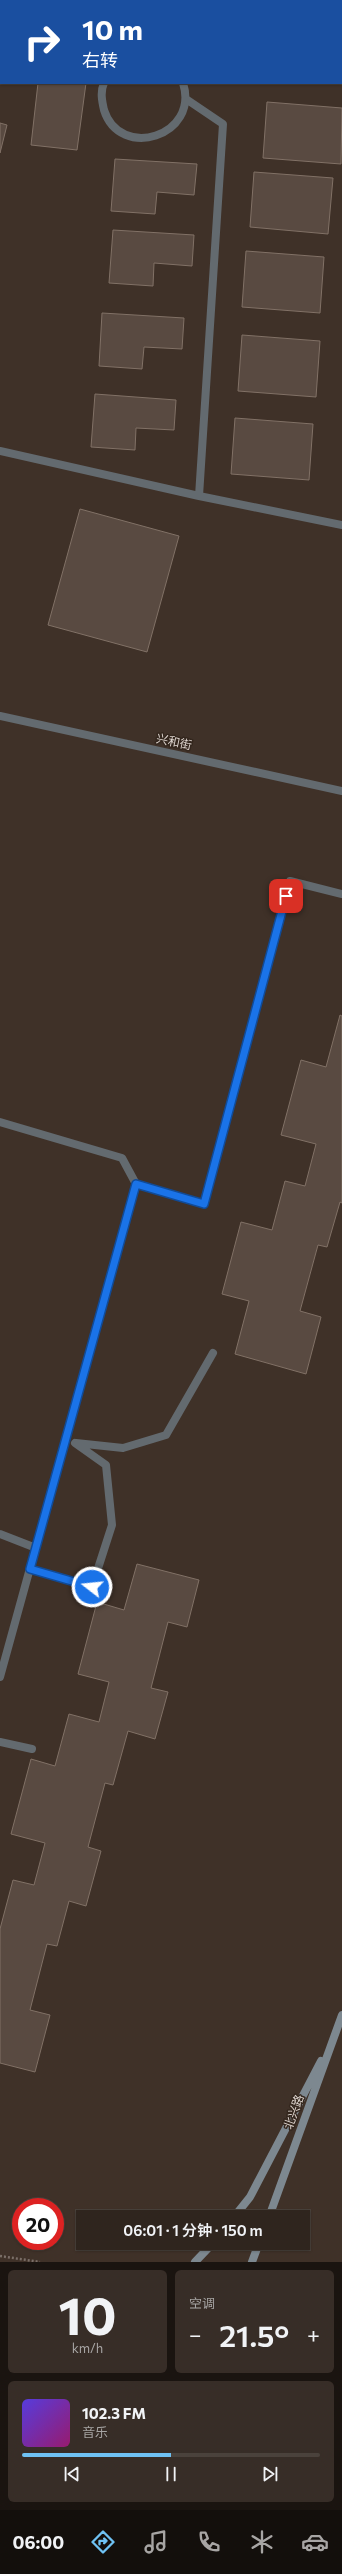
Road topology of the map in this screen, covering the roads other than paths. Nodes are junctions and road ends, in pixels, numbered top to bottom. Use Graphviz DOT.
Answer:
graph roads {
  1 [pos="104,84"];
  2 [pos="183,84"];
  3 [pos="186,99"];
  4 [pos="0,451"];
  5 [pos="199,496"];
  6 [pos="342,525"];
  7 [pos="0,716"];
  8 [pos="342,791"];
  9 [pos="342,894"];
  10 [pos="0,1122"];
  11 [pos="136,1184"];
  12 [pos="213,1353"];
  13 [pos="0,1534"];
  14 [pos="36,1548"];
  15 [pos="30,1569"];
  16 [pos="0,1677"];
  17 [pos="0,1742"];
  18 [pos="32,1749"];
  19 [pos="342,2015"];
  20 [pos="336,2032"];
  21 [pos="240,2210"];
  22 [pos="271,2210"];
  23 [pos="206,2250"];
  24 [pos="256,2250"];
  25 [pos="195,2262"];
  26 [pos="252,2262"];
  1 -- 3 [label="street"];
  2 -- 3 [label="street"];
  3 -- 5 [label="street"];
  4 -- 5 [label="street"];
  5 -- 6 [label="street"];
  7 -- 8 [label="street, 兴和街"];
  9 -- 11 [label="street"];
  10 -- 11 [label="street"];
  11 -- 14 [label="street"];
  12 -- 15 [label="street"];
  13 -- 14 [label="street"];
  14 -- 15 [label="street"];
  15 -- 16 [label="street"];
  17 -- 18 [label="street"];
  19 -- 20 [label="main road, 北兴路"];
  20 -- 21 [label="main road"];
  20 -- 22 [label="main road, 北兴路"];
  23 -- 25 [label="main road"];
  24 -- 26 [label="main road"];
}
